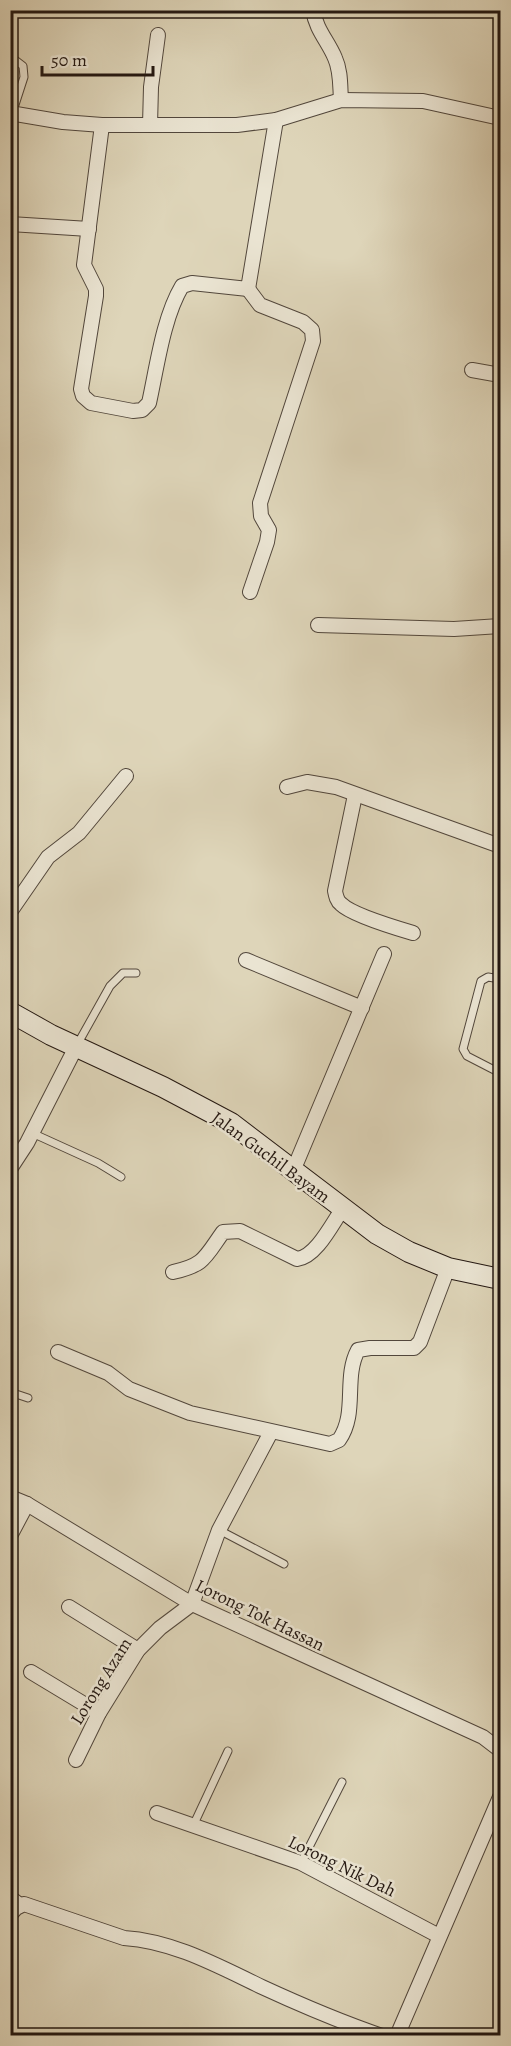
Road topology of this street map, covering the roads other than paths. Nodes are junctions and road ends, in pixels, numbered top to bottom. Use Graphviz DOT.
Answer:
graph roads {
  1 [pos="15,10"];
  2 [pos="313,10"];
  3 [pos="10,26"];
  4 [pos="158,35"];
  5 [pos="10,56"];
  6 [pos="341,100"];
  7 [pos="11,113"];
  8 [pos="501,118"];
  9 [pos="276,120"];
  10 [pos="102,125"];
  11 [pos="150,125"];
  12 [pos="10,224"];
  13 [pos="89,229"];
  14 [pos="248,289"];
  15 [pos="472,370"];
  16 [pos="501,375"];
  17 [pos="250,592"];
  18 [pos="318,625"];
  19 [pos="501,626"];
  20 [pos="126,776"];
  21 [pos="287,787"];
  22 [pos="355,795"];
  23 [pos="501,846"];
  24 [pos="10,912"];
  25 [pos="412,933"];
  26 [pos="384,954"];
  27 [pos="246,960"];
  28 [pos="136,973"];
  29 [pos="501,979"];
  30 [pos="362,1008"];
  31 [pos="10,1012"];
  32 [pos="76,1047"];
  33 [pos="501,1073"];
  34 [pos="32,1132"];
  35 [pos="10,1169"];
  36 [pos="293,1171"];
  37 [pos="121,1177"];
  38 [pos="343,1208"];
  39 [pos="448,1268"];
  40 [pos="173,1272"];
  41 [pos="501,1279"];
  42 [pos="58,1352"];
  43 [pos="10,1392"];
  44 [pos="28,1398"];
  45 [pos="271,1432"];
  46 [pos="10,1497"];
  47 [pos="27,1504"];
  48 [pos="219,1530"];
  49 [pos="10,1536"];
  50 [pos="284,1564"];
  51 [pos="192,1604"];
  52 [pos="69,1606"];
  53 [pos="138,1650"];
  54 [pos="31,1672"];
  55 [pos="99,1713"];
  56 [pos="501,1750"];
  57 [pos="228,1751"];
  58 [pos="76,1760"];
  59 [pos="342,1782"];
  60 [pos="501,1797"];
  61 [pos="157,1813"];
  62 [pos="193,1826"];
  63 [pos="301,1863"];
  64 [pos="10,1893"];
  65 [pos="24,1904"];
  66 [pos="10,1915"];
  67 [pos="439,1936"];
  68 [pos="382,2036"];
  69 [pos="397,2036"];
  1 -- 3 [label="lane"];
  2 -- 6 [label="street"];
  4 -- 11 [label="street"];
  5 -- 7 [label="lane"];
  6 -- 8 [label="street"];
  6 -- 9 [label="street"];
  7 -- 10 [label="street"];
  9 -- 11 [label="street"];
  9 -- 14 [label="street"];
  10 -- 11 [label="street"];
  10 -- 13 [label="street"];
  12 -- 13 [label="street"];
  13 -- 14 [label="street"];
  14 -- 17 [label="street"];
  15 -- 16 [label="street"];
  18 -- 19 [label="street"];
  20 -- 24 [label="street"];
  21 -- 22 [label="street"];
  22 -- 23 [label="street"];
  22 -- 25 [label="street"];
  26 -- 30 [label="street"];
  27 -- 30 [label="street"];
  28 -- 32 [label="lane"];
  29 -- 33 [label="lane"];
  30 -- 36 [label="street"];
  31 -- 32 [label="main road, Jalan Guchil Bayam"];
  32 -- 34 [label="street"];
  32 -- 36 [label="main road, Jalan Guchil Bayam"];
  34 -- 35 [label="street"];
  34 -- 37 [label="lane"];
  36 -- 38 [label="main road, Jalan Guchil Bayam"];
  38 -- 39 [label="main road, Jalan Guchil Bayam"];
  38 -- 40 [label="street"];
  39 -- 41 [label="main road, Jalan Guchil Bayam"];
  39 -- 45 [label="street"];
  42 -- 45 [label="street"];
  43 -- 44 [label="lane"];
  45 -- 48 [label="street"];
  46 -- 47 [label="street, Lorong Tok Hassan"];
  47 -- 49 [label="street"];
  47 -- 51 [label="street, Lorong Tok Hassan"];
  48 -- 50 [label="lane"];
  48 -- 51 [label="street"];
  51 -- 53 [label="street, Lorong Azam"];
  51 -- 56 [label="street, Lorong Tok Hassan"];
  52 -- 53 [label="street"];
  53 -- 55 [label="street, Lorong Azam"];
  54 -- 55 [label="street"];
  55 -- 58 [label="street, Lorong Azam"];
  57 -- 62 [label="lane"];
  59 -- 63 [label="lane"];
  60 -- 67 [label="street"];
  61 -- 62 [label="street, Lorong Nik Dah"];
  62 -- 63 [label="street, Lorong Nik Dah"];
  63 -- 67 [label="street, Lorong Nik Dah"];
  64 -- 65 [label="lane"];
  65 -- 66 [label="street"];
  65 -- 68 [label="street"];
  67 -- 69 [label="street"];
}
